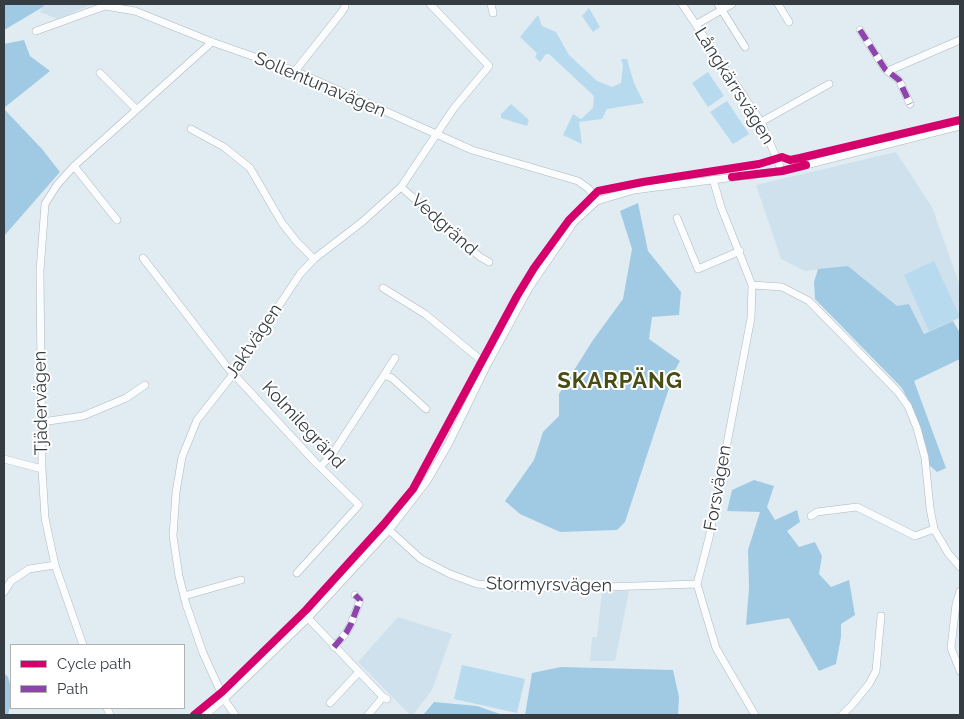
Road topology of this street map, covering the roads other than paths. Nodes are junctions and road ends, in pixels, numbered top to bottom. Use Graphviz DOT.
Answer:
graph roads {
  1 [pos="345,4"];
  2 [pos="430,4"];
  3 [pos="492,4"];
  4 [pos="682,4"];
  5 [pos="732,4"];
  6 [pos="778,4"];
  7 [pos="720,7"];
  8 [pos="493,13"];
  9 [pos="789,22"];
  10 [pos="697,24"];
  11 [pos="860,30"];
  12 [pos="36,31"];
  13 [pos="960,40"];
  14 [pos="212,42"];
  15 [pos="744,47"];
  16 [pos="295,71"];
  17 [pos="888,71"];
  18 [pos="100,73"];
  19 [pos="829,84"];
  20 [pos="910,104"];
  21 [pos="136,108"];
  22 [pos="761,122"];
  23 [pos="960,126"];
  24 [pos="192,129"];
  25 [pos="436,135"];
  26 [pos="74,166"];
  27 [pos="782,171"];
  28 [pos="713,179"];
  29 [pos="401,187"];
  30 [pos="598,201"];
  31 [pos="677,218"];
  32 [pos="117,220"];
  33 [pos="740,251"];
  34 [pos="143,258"];
  35 [pos="314,259"];
  36 [pos="489,262"];
  37 [pos="752,285"];
  38 [pos="383,288"];
  39 [pos="395,358"];
  40 [pos="488,363"];
  41 [pos="234,373"];
  42 [pos="384,375"];
  43 [pos="145,385"];
  44 [pos="426,409"];
  45 [pos="42,422"];
  46 [pos="4,459"];
  47 [pos="321,466"];
  48 [pos="42,469"];
  49 [pos="810,516"];
  50 [pos="934,529"];
  51 [pos="388,530"];
  52 [pos="55,565"];
  53 [pos="960,567"];
  54 [pos="296,573"];
  55 [pos="241,580"];
  56 [pos="697,584"];
  57 [pos="960,591"];
  58 [pos="4,592"];
  59 [pos="355,595"];
  60 [pos="184,596"];
  61 [pos="881,616"];
  62 [pos="308,618"];
  63 [pos="83,644"];
  64 [pos="334,647"];
  65 [pos="960,670"];
  66 [pos="359,672"];
  67 [pos="224,699"];
  68 [pos="330,702"];
  69 [pos="205,715"];
  70 [pos="235,715"];
  71 [pos="368,715"];
  72 [pos="755,715"];
  73 [pos="842,715"];
  1 -- 16 [label="street"];
  2 -- 25 [label="street, Jaktvägen"];
  3 -- 8 [label="street"];
  4 -- 10 [label="street, Långkärrsvägen"];
  5 -- 7 [label="street"];
  6 -- 9 [label="street"];
  7 -- 10 [label="street"];
  7 -- 15 [label="street"];
  10 -- 22 [label="street, Långkärrsvägen"];
  11 -- 17 [label="street"];
  12 -- 14 [label="street, Sollentunavägen"];
  13 -- 17 [label="street"];
  14 -- 16 [label="street, Sollentunavägen"];
  14 -- 21 [label="street, Tjädervägen"];
  16 -- 25 [label="street, Sollentunavägen"];
  17 -- 20 [label="street"];
  18 -- 21 [label="street"];
  19 -- 22 [label="street"];
  21 -- 26 [label="street, Tjädervägen"];
  22 -- 27 [label="street, Långkärrsvägen"];
  23 -- 27 [label="street"];
  24 -- 35 [label="street"];
  25 -- 29 [label="street, Jaktvägen"];
  25 -- 30 [label="street, Sollentunavägen"];
  26 -- 32 [label="street"];
  26 -- 45 [label="street, Tjädervägen"];
  27 -- 28 [label="street"];
  28 -- 30 [label="street"];
  28 -- 33 [label="street, Forsvägen"];
  29 -- 35 [label="street, Jaktvägen"];
  29 -- 36 [label="street, Vedgränd"];
  30 -- 40 [label="street"];
  31 -- 33 [label="street"];
  33 -- 37 [label="street, Forsvägen"];
  34 -- 41 [label="street, Kolmilegränd"];
  35 -- 41 [label="street, Jaktvägen"];
  37 -- 50 [label="street"];
  37 -- 56 [label="street, Forsvägen"];
  38 -- 40 [label="street"];
  39 -- 42 [label="street"];
  40 -- 51 [label="street"];
  41 -- 47 [label="street, Kolmilegränd"];
  41 -- 60 [label="street, Jaktvägen"];
  42 -- 44 [label="street"];
  42 -- 47 [label="street"];
  43 -- 45 [label="street"];
  45 -- 48 [label="street, Tjädervägen"];
  46 -- 48 [label="street"];
  47 -- 54 [label="street, Kolmilegränd"];
  48 -- 52 [label="street, Tjädervägen"];
  49 -- 50 [label="street"];
  50 -- 53 [label="street"];
  51 -- 56 [label="street, Stormyrsvägen"];
  51 -- 62 [label="street"];
  52 -- 58 [label="street"];
  52 -- 63 [label="street, Tjädervägen"];
  55 -- 60 [label="street"];
  56 -- 72 [label="street"];
  57 -- 65 [label="street"];
  59 -- 64 [label="street"];
  60 -- 67 [label="street, Jaktvägen"];
  61 -- 73 [label="street"];
  62 -- 64 [label="street"];
  62 -- 67 [label="street"];
  64 -- 66 [label="street"];
  66 -- 68 [label="street"];
  66 -- 71 [label="street"];
  67 -- 69 [label="street"];
  67 -- 70 [label="street, Jaktvägen"];
}
